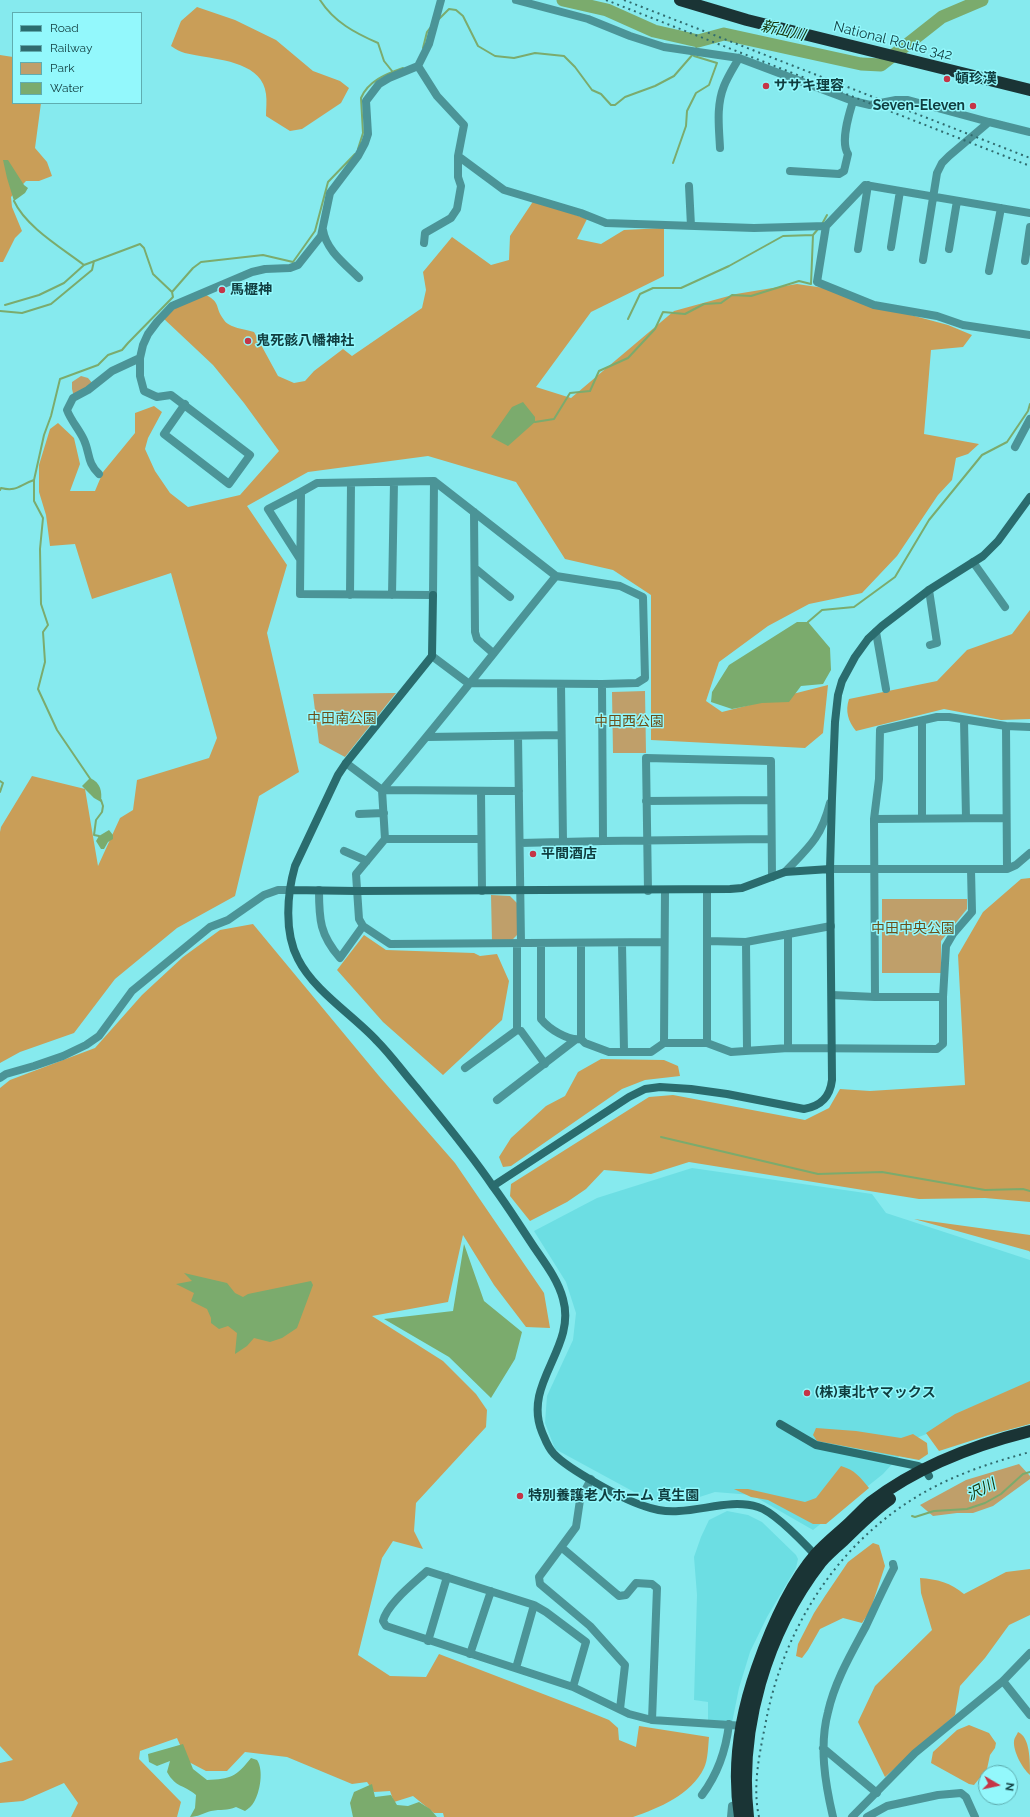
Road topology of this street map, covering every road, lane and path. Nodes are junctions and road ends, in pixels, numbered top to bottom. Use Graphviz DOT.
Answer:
graph roads {
  1 [pos="441,0"];
  2 [pos="516,0"];
  3 [pos="680,0"];
  4 [pos="739,58"];
  5 [pos="418,66"];
  6 [pos="1030,90"];
  7 [pos="853,101"];
  8 [pos="989,122"];
  9 [pos="1030,132"];
  10 [pos="720,148"];
  11 [pos="458,156"];
  12 [pos="790,171"];
  13 [pos="868,185"];
  14 [pos="689,186"];
  15 [pos="900,191"];
  16 [pos="934,197"];
  17 [pos="957,201"];
  18 [pos="1001,208"];
  19 [pos="1030,213"];
  20 [pos="691,226"];
  21 [pos="826,226"];
  22 [pos="1030,227"];
  23 [pos="323,230"];
  24 [pos="424,243"];
  25 [pos="891,247"];
  26 [pos="858,249"];
  27 [pos="949,250"];
  28 [pos="923,260"];
  29 [pos="1025,261"];
  30 [pos="989,271"];
  31 [pos="358,278"];
  32 [pos="1030,335"];
  33 [pos="140,358"];
  34 [pos="185,404"];
  35 [pos="1030,419"];
  36 [pos="1015,447"];
  37 [pos="99,474"];
  38 [pos="434,481"];
  39 [pos="394,482"];
  40 [pos="351,483"];
  41 [pos="301,492"];
  42 [pos="1030,497"];
  43 [pos="474,512"];
  44 [pos="300,559"];
  45 [pos="973,562"];
  46 [pos="476,569"];
  47 [pos="556,576"];
  48 [pos="929,590"];
  49 [pos="350,595"];
  50 [pos="392,595"];
  51 [pos="433,595"];
  52 [pos="510,597"];
  53 [pos="1005,607"];
  54 [pos="876,632"];
  55 [pos="930,645"];
  56 [pos="493,653"];
  57 [pos="432,656"];
  58 [pos="468,684"];
  59 [pos="561,684"];
  60 [pos="602,684"];
  61 [pos="886,689"];
  62 [pos="964,720"];
  63 [pos="922,721"];
  64 [pos="1006,726"];
  65 [pos="1030,727"];
  66 [pos="561,735"];
  67 [pos="518,736"];
  68 [pos="428,737"];
  69 [pos="346,763"];
  70 [pos="382,790"];
  71 [pos="481,791"];
  72 [pos="519,791"];
  73 [pos="832,798"];
  74 [pos="770,800"];
  75 [pos="646,801"];
  76 [pos="384,813"];
  77 [pos="359,814"];
  78 [pos="922,818"];
  79 [pos="966,818"];
  80 [pos="1006,818"];
  81 [pos="874,819"];
  82 [pos="385,839"];
  83 [pos="481,839"];
  84 [pos="771,839"];
  85 [pos="647,840"];
  86 [pos="603,841"];
  87 [pos="563,842"];
  88 [pos="520,843"];
  89 [pos="344,851"];
  90 [pos="1030,853"];
  91 [pos="367,861"];
  92 [pos="830,869"];
  93 [pos="1006,869"];
  94 [pos="873,870"];
  95 [pos="971,870"];
  96 [pos="785,872"];
  97 [pos="772,877"];
  98 [pos="290,890"];
  99 [pos="320,890"];
  100 [pos="521,890"];
  101 [pos="664,890"];
  102 [pos="707,890"];
  103 [pos="358,891"];
  104 [pos="482,891"];
  105 [pos="648,891"];
  106 [pos="363,926"];
  107 [pos="831,926"];
  108 [pos="788,934"];
  109 [pos="664,942"];
  110 [pos="708,942"];
  111 [pos="746,942"];
  112 [pos="581,943"];
  113 [pos="519,944"];
  114 [pos="541,944"];
  115 [pos="622,944"];
  116 [pos="832,996"];
  117 [pos="943,996"];
  118 [pos="875,997"];
  119 [pos="517,1030"];
  120 [pos="578,1039"];
  121 [pos="664,1043"];
  122 [pos="707,1043"];
  123 [pos="788,1048"];
  124 [pos="832,1048"];
  125 [pos="747,1050"];
  126 [pos="624,1051"];
  127 [pos="545,1064"];
  128 [pos="465,1068"];
  129 [pos="0,1078"];
  130 [pos="497,1100"];
  131 [pos="493,1186"];
  132 [pos="780,1424"];
  133 [pos="1030,1431"];
  134 [pos="1030,1438"];
  135 [pos="927,1472"];
  136 [pos="591,1479"];
  137 [pos="561,1547"];
  138 [pos="819,1558"];
  139 [pos="892,1564"];
  140 [pos="447,1577"];
  141 [pos="491,1591"];
  142 [pos="534,1605"];
  143 [pos="428,1641"];
  144 [pos="1030,1653"];
  145 [pos="470,1654"];
  146 [pos="516,1668"];
  147 [pos="1003,1681"];
  148 [pos="574,1687"];
  149 [pos="620,1709"];
  150 [pos="1030,1715"];
  151 [pos="652,1720"];
  152 [pos="740,1725"];
  153 [pos="823,1748"];
  154 [pos="877,1793"];
  155 [pos="702,1795"];
  156 [pos="741,1808"];
  157 [pos="731,1817"];
  158 [pos="748,1817"];
  159 [pos="833,1817"];
  160 [pos="852,1817"];
  161 [pos="867,1817"];
  162 [pos="975,1817"];
  1 -- 5 [label="street"];
  2 -- 4 [label="street"];
  3 -- 6 [label="highway, National Route 342"];
  4 -- 7 [label="street"];
  4 -- 10 [label="street"];
  5 -- 11 [label="street"];
  5 -- 23 [label="street"];
  7 -- 8 [label="street"];
  7 -- 12 [label="street"];
  8 -- 9 [label="street"];
  8 -- 16 [label="street"];
  11 -- 20 [label="street"];
  11 -- 24 [label="street"];
  13 -- 15 [label="street"];
  13 -- 21 [label="street"];
  13 -- 26 [label="street"];
  14 -- 20 [label="street"];
  15 -- 16 [label="street"];
  15 -- 25 [label="street"];
  16 -- 17 [label="street"];
  16 -- 28 [label="street"];
  17 -- 18 [label="street"];
  17 -- 27 [label="street"];
  18 -- 19 [label="street"];
  18 -- 30 [label="street"];
  20 -- 21 [label="street"];
  21 -- 32 [label="street"];
  22 -- 29 [label="street"];
  23 -- 31 [label="street"];
  23 -- 33 [label="street"];
  33 -- 34 [label="street"];
  33 -- 37 [label="street"];
  34 -- 34 [label="street"];
  35 -- 36 [label="street"];
  38 -- 39 [label="street"];
  38 -- 43 [label="street"];
  38 -- 51 [label="street"];
  39 -- 40 [label="street"];
  39 -- 50 [label="street"];
  40 -- 41 [label="street"];
  40 -- 49 [label="street"];
  41 -- 44 [label="street"];
  41 -- 44 [label="street"];
  42 -- 45 [label="street"];
  43 -- 46 [label="street"];
  43 -- 47 [label="street"];
  44 -- 49 [label="street"];
  45 -- 48 [label="street"];
  45 -- 53 [label="street"];
  46 -- 52 [label="street"];
  46 -- 56 [label="street"];
  47 -- 56 [label="street"];
  47 -- 60 [label="street"];
  48 -- 54 [label="street"];
  48 -- 55 [label="street"];
  49 -- 50 [label="street"];
  50 -- 51 [label="street"];
  51 -- 57 [label="street"];
  54 -- 61 [label="street"];
  54 -- 73 [label="street"];
  56 -- 58 [label="street"];
  57 -- 58 [label="street"];
  57 -- 69 [label="street"];
  58 -- 59 [label="street"];
  58 -- 68 [label="street"];
  59 -- 60 [label="street"];
  59 -- 66 [label="street"];
  60 -- 86 [label="street"];
  62 -- 63 [label="street"];
  62 -- 64 [label="street"];
  62 -- 79 [label="street"];
  63 -- 78 [label="street"];
  63 -- 81 [label="street"];
  64 -- 65 [label="street"];
  64 -- 80 [label="street"];
  66 -- 67 [label="street"];
  66 -- 87 [label="street"];
  67 -- 68 [label="street"];
  67 -- 72 [label="street"];
  68 -- 70 [label="street"];
  69 -- 70 [label="street"];
  69 -- 98 [label="street"];
  70 -- 71 [label="street"];
  70 -- 76 [label="street"];
  71 -- 72 [label="street"];
  71 -- 83 [label="street"];
  72 -- 88 [label="street"];
  73 -- 92 [label="street"];
  73 -- 96 [label="street"];
  74 -- 75 [label="street"];
  74 -- 75 [label="street"];
  74 -- 84 [label="street"];
  75 -- 85 [label="street"];
  76 -- 77 [label="street"];
  76 -- 82 [label="street"];
  78 -- 79 [label="street"];
  78 -- 81 [label="street"];
  79 -- 80 [label="street"];
  80 -- 93 [label="street"];
  81 -- 94 [label="street"];
  82 -- 83 [label="street"];
  82 -- 91 [label="street"];
  83 -- 104 [label="street"];
  84 -- 85 [label="street"];
  84 -- 97 [label="street"];
  85 -- 86 [label="street"];
  85 -- 105 [label="street"];
  86 -- 87 [label="street"];
  87 -- 88 [label="street"];
  88 -- 100 [label="street"];
  89 -- 91 [label="street"];
  90 -- 93 [label="street"];
  91 -- 103 [label="street"];
  92 -- 94 [label="street"];
  92 -- 96 [label="street"];
  92 -- 107 [label="street"];
  93 -- 95 [label="street"];
  94 -- 95 [label="street"];
  94 -- 118 [label="street"];
  95 -- 117 [label="street"];
  96 -- 97 [label="street"];
  97 -- 102 [label="street"];
  98 -- 99 [label="street"];
  98 -- 129 [label="street"];
  98 -- 131 [label="street"];
  99 -- 103 [label="street"];
  99 -- 106 [label="street"];
  100 -- 104 [label="street"];
  100 -- 105 [label="street"];
  100 -- 113 [label="street"];
  101 -- 102 [label="street"];
  101 -- 105 [label="street"];
  101 -- 109 [label="street"];
  102 -- 110 [label="street"];
  103 -- 104 [label="street"];
  103 -- 106 [label="street"];
  106 -- 113 [label="street"];
  107 -- 108 [label="street"];
  107 -- 116 [label="street"];
  108 -- 111 [label="street"];
  108 -- 123 [label="street"];
  109 -- 115 [label="street"];
  109 -- 121 [label="street"];
  110 -- 111 [label="street"];
  110 -- 122 [label="street"];
  111 -- 125 [label="street"];
  112 -- 114 [label="street"];
  112 -- 115 [label="street"];
  112 -- 120 [label="street"];
  113 -- 114 [label="street"];
  113 -- 119 [label="street"];
  114 -- 120 [label="street"];
  115 -- 126 [label="street"];
  116 -- 118 [label="street"];
  116 -- 124 [label="street"];
  117 -- 118 [label="street"];
  117 -- 124 [label="street"];
  119 -- 127 [label="street"];
  119 -- 128 [label="street"];
  120 -- 126 [label="street"];
  120 -- 127 [label="street"];
  121 -- 122 [label="street"];
  121 -- 126 [label="street"];
  122 -- 125 [label="street"];
  123 -- 124 [label="street"];
  123 -- 125 [label="street"];
  124 -- 131 [label="street"];
  127 -- 130 [label="street"];
  131 -- 136 [label="street"];
  132 -- 135 [label="street"];
  133 -- 135 [label="highway"];
  134 -- 135 [label="highway"];
  135 -- 138 [label="highway"];
  136 -- 137 [label="street"];
  136 -- 138 [label="street"];
  137 -- 149 [label="street"];
  137 -- 151 [label="street"];
  138 -- 152 [label="highway"];
  139 -- 153 [label="street"];
  140 -- 141 [label="street"];
  140 -- 143 [label="street"];
  140 -- 143 [label="street"];
  141 -- 142 [label="street"];
  141 -- 145 [label="street"];
  142 -- 146 [label="street"];
  142 -- 148 [label="street"];
  143 -- 145 [label="street"];
  144 -- 147 [label="street"];
  145 -- 146 [label="street"];
  146 -- 148 [label="street"];
  147 -- 150 [label="street"];
  147 -- 154 [label="street"];
  148 -- 149 [label="street"];
  149 -- 151 [label="street"];
  151 -- 152 [label="street"];
  152 -- 155 [label="street"];
  152 -- 156 [label="highway"];
  153 -- 154 [label="street"];
  153 -- 159 [label="street"];
  154 -- 160 [label="street"];
  156 -- 157 [label="street"];
  156 -- 158 [label="highway"];
  161 -- 162 [label="street"];
}
